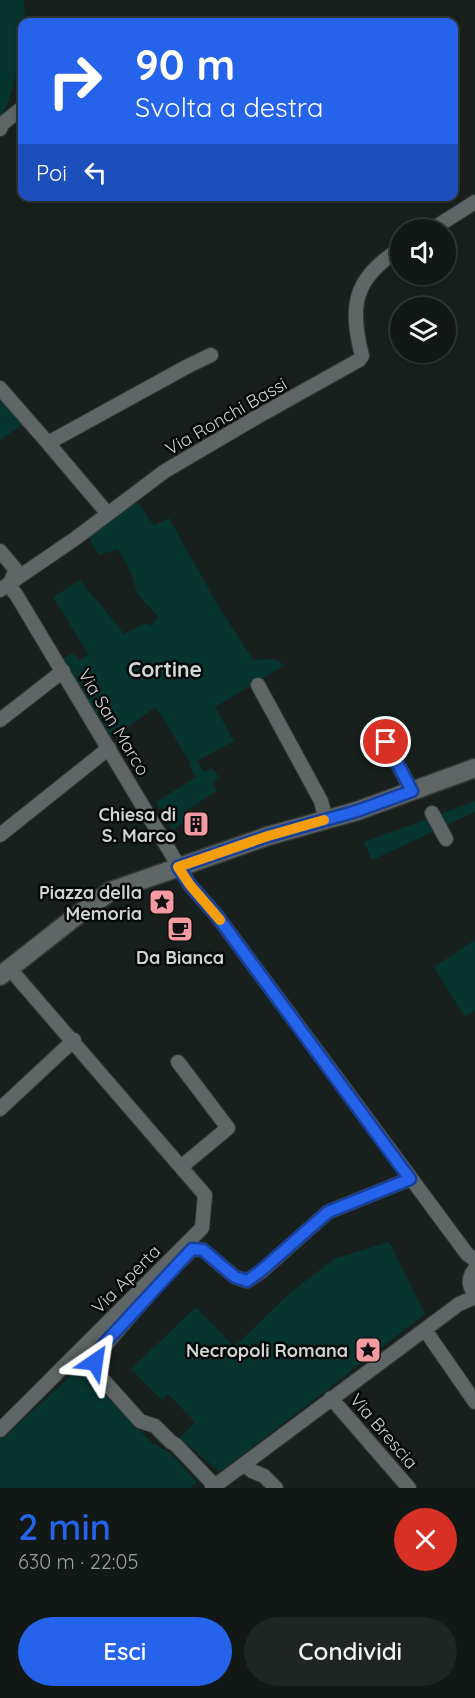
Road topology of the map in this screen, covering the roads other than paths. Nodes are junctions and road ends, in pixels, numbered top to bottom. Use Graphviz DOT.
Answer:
graph roads {
  1 [pos="18,111"];
  2 [pos="0,129"];
  3 [pos="475,202"];
  4 [pos="448,219"];
  5 [pos="390,255"];
  6 [pos="211,355"];
  7 [pos="0,388"];
  8 [pos="48,443"];
  9 [pos="108,514"];
  10 [pos="0,551"];
  11 [pos="4,588"];
  12 [pos="63,671"];
  13 [pos="258,685"];
  14 [pos="0,720"];
  15 [pos="376,726"];
  16 [pos="109,748"];
  17 [pos="475,768"];
  18 [pos="412,791"];
  19 [pos="432,813"];
  20 [pos="326,820"];
  21 [pos="0,836"];
  22 [pos="446,839"];
  23 [pos="178,867"];
  24 [pos="5,972"];
  25 [pos="74,1040"];
  26 [pos="178,1062"];
  27 [pos="0,1109"];
  28 [pos="182,1167"];
  29 [pos="410,1179"];
  30 [pos="473,1276"];
  31 [pos="425,1330"];
  32 [pos="331,1398"];
  33 [pos="475,1401"];
  34 [pos="0,1430"];
  35 [pos="258,1454"];
  36 [pos="244,1464"];
  37 [pos="264,1476"];
  38 [pos="214,1487"];
  39 [pos="276,1488"];
  40 [pos="409,1488"];
  1 -- 2 [label="street"];
  3 -- 4 [label="street"];
  5 -- 9 [label="street, Via Ronchi Bassi"];
  6 -- 8 [label="street"];
  7 -- 8 [label="street"];
  8 -- 9 [label="street"];
  9 -- 11 [label="street, Via Ronchi Bassi"];
  10 -- 11 [label="street"];
  11 -- 12 [label="street, Via San Marco"];
  12 -- 14 [label="street"];
  12 -- 16 [label="street, Via San Marco"];
  13 -- 20 [label="street"];
  15 -- 18 [label="street"];
  16 -- 21 [label="street"];
  16 -- 23 [label="street, Via San Marco"];
  17 -- 18 [label="street"];
  18 -- 20 [label="street"];
  19 -- 22 [label="street"];
  20 -- 23 [label="street"];
  23 -- 24 [label="street"];
  23 -- 29 [label="street, Via San Marco"];
  24 -- 25 [label="street, Via Aperta"];
  25 -- 27 [label="street"];
  25 -- 28 [label="street, Via Aperta"];
  26 -- 28 [label="street"];
  28 -- 34 [label="street, Via Aperta"];
  29 -- 30 [label="street, Via San Marco"];
  29 -- 38 [label="street, Via Aperta"];
  30 -- 31 [label="street"];
  31 -- 32 [label="street"];
  31 -- 33 [label="street"];
  32 -- 35 [label="street"];
  32 -- 40 [label="street, Via Brescia"];
  35 -- 36 [label="street"];
  35 -- 37 [label="street"];
  36 -- 37 [label="street"];
  36 -- 38 [label="street"];
  37 -- 39 [label="street"];
}
